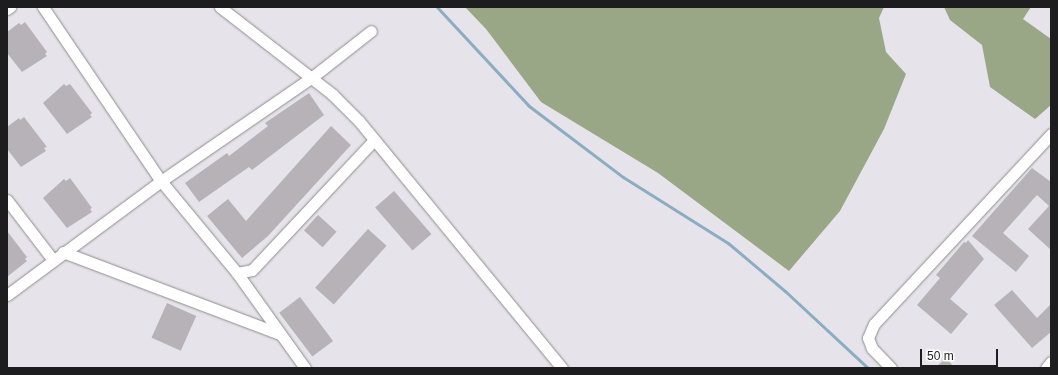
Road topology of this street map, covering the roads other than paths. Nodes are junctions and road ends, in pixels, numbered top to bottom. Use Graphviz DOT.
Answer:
graph roads {
  1 [pos="10,7"];
  2 [pos="43,7"];
  3 [pos="220,7"];
  4 [pos="7,9"];
  5 [pos="370,31"];
  6 [pos="311,78"];
  7 [pos="1051,134"];
  8 [pos="374,140"];
  9 [pos="161,181"];
  10 [pos="7,200"];
  11 [pos="63,252"];
  12 [pos="53,260"];
  13 [pos="237,273"];
  14 [pos="7,295"];
  15 [pos="280,334"];
  16 [pos="1051,362"];
  17 [pos="305,368"];
  18 [pos="562,368"];
  19 [pos="891,368"];
  20 [pos="1046,368"];
  1 -- 4 [label="street"];
  2 -- 9 [label="street"];
  3 -- 6 [label="street"];
  5 -- 6 [label="street"];
  6 -- 8 [label="street"];
  6 -- 9 [label="street"];
  7 -- 19 [label="street"];
  8 -- 13 [label="street"];
  8 -- 18 [label="street"];
  9 -- 11 [label="street"];
  9 -- 13 [label="street"];
  10 -- 12 [label="street"];
  11 -- 12 [label="street"];
  11 -- 15 [label="street"];
  12 -- 14 [label="street"];
  13 -- 15 [label="street"];
  15 -- 17 [label="street"];
  16 -- 20 [label="street"];
}
